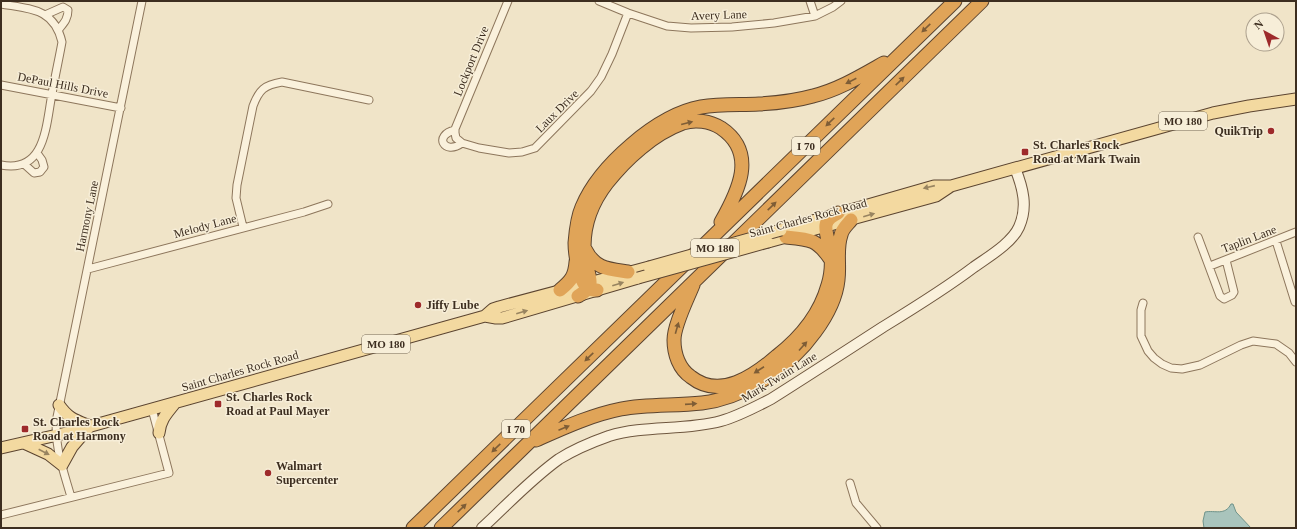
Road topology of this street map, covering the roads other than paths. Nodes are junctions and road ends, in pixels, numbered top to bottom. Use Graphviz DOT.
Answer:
graph roads {
  1 [pos="142,1"];
  2 [pos="508,1"];
  3 [pos="598,1"];
  4 [pos="810,1"];
  5 [pos="841,1"];
  6 [pos="954,1"];
  7 [pos="982,1"];
  8 [pos="1,4"];
  9 [pos="628,13"];
  10 [pos="45,15"];
  11 [pos="815,16"];
  12 [pos="58,29"];
  13 [pos="898,56"];
  14 [pos="1,84"];
  15 [pos="52,94"];
  16 [pos="1296,98"];
  17 [pos="370,100"];
  18 [pos="120,108"];
  19 [pos="455,130"];
  20 [pos="459,140"];
  21 [pos="37,153"];
  22 [pos="24,164"];
  23 [pos="1,165"];
  24 [pos="1015,168"];
  25 [pos="951,186"];
  26 [pos="328,204"];
  27 [pos="838,212"];
  28 [pos="850,220"];
  29 [pos="826,222"];
  30 [pos="243,227"];
  31 [pos="1296,232"];
  32 [pos="783,233"];
  33 [pos="714,235"];
  34 [pos="1198,237"];
  35 [pos="1276,241"];
  36 [pos="584,248"];
  37 [pos="838,248"];
  38 [pos="577,260"];
  39 [pos="831,260"];
  40 [pos="1226,260"];
  41 [pos="1210,266"];
  42 [pos="88,269"];
  43 [pos="633,275"];
  44 [pos="694,282"];
  45 [pos="588,288"];
  46 [pos="560,290"];
  47 [pos="1295,302"];
  48 [pos="1144,303"];
  49 [pos="485,316"];
  50 [pos="1296,362"];
  51 [pos="174,403"];
  52 [pos="59,405"];
  53 [pos="152,409"];
  54 [pos="90,426"];
  55 [pos="159,433"];
  56 [pos="56,436"];
  57 [pos="24,443"];
  58 [pos="528,444"];
  59 [pos="1,448"];
  60 [pos="62,465"];
  61 [pos="850,483"];
  62 [pos="71,497"];
  63 [pos="1,516"];
  64 [pos="413,528"];
  65 [pos="441,528"];
  66 [pos="482,528"];
  67 [pos="877,528"];
  1 -- 18 [label="street, Harmony Lane"];
  2 -- 19 [label="street, Lockport Drive"];
  3 -- 9 [label="street, Avery Lane"];
  4 -- 11 [label="street"];
  5 -- 11 [label="street, Avery Lane"];
  6 -- 13 [label="highway, I 70, one-way"];
  44 -- 7 [label="highway, I 70, one-way"];
  8 -- 10 [label="street"];
  9 -- 11 [label="street, Avery Lane"];
  9 -- 20 [label="street, Laux Drive"];
  10 -- 12 [label="street"];
  10 -- 12 [label="street"];
  12 -- 15 [label="street"];
  13 -- 33 [label="highway, I 70, one-way"];
  13 -- 38 [label="highway, one-way"];
  14 -- 15 [label="street, DePaul Hills Drive"];
  15 -- 18 [label="street, DePaul Hills Drive"];
  15 -- 21 [label="street"];
  16 -- 24 [label="main road, Saint Charles Rock Road / MO 180"];
  17 -- 30 [label="street"];
  18 -- 42 [label="street, Harmony Lane"];
  19 -- 20 [label="street, Lockport Drive"];
  19 -- 20 [label="street, Lockport Drive"];
  21 -- 22 [label="street"];
  21 -- 22 [label="street"];
  22 -- 23 [label="street"];
  24 -- 25 [label="main road, Saint Charles Rock Road / MO 180"];
  24 -- 66 [label="street, Mark Twain Lane"];
  25 -- 27 [label="main road, Saint Charles Rock Road / MO 180, one-way"];
  28 -- 25 [label="main road, Saint Charles Rock Road / MO 180, one-way"];
  26 -- 30 [label="street, Melody Lane"];
  27 -- 29 [label="highway"];
  28 -- 29 [label="main road, Saint Charles Rock Road / MO 180"];
  28 -- 37 [label="highway"];
  29 -- 32 [label="main road, Saint Charles Rock Road / MO 180"];
  29 -- 37 [label="highway"];
  29 -- 39 [label="highway"];
  30 -- 42 [label="street, Melody Lane"];
  31 -- 35 [label="street, Taplin Lane"];
  32 -- 39 [label="highway"];
  32 -- 43 [label="main road, Saint Charles Rock Road / MO 180, bridge"];
  32 -- 43 [label="main road, Saint Charles Rock Road / MO 180, bridge"];
  36 -- 33 [label="highway, one-way"];
  33 -- 64 [label="highway, I 70, one-way"];
  34 -- 41 [label="street"];
  35 -- 40 [label="street, Taplin Lane"];
  35 -- 47 [label="street"];
  36 -- 43 [label="highway"];
  36 -- 45 [label="highway"];
  58 -- 37 [label="highway, one-way"];
  38 -- 45 [label="highway"];
  38 -- 46 [label="highway"];
  39 -- 44 [label="highway, one-way"];
  40 -- 41 [label="street, Taplin Lane"];
  40 -- 41 [label="street"];
  42 -- 52 [label="street, Harmony Lane"];
  43 -- 45 [label="main road, Saint Charles Rock Road / MO 180"];
  44 -- 58 [label="highway, I 70"];
  45 -- 46 [label="main road, Saint Charles Rock Road / MO 180"];
  49 -- 45 [label="main road, Saint Charles Rock Road / MO 180, one-way"];
  46 -- 49 [label="main road, Saint Charles Rock Road / MO 180"];
  48 -- 50 [label="street"];
  49 -- 51 [label="main road, Saint Charles Rock Road / MO 180"];
  51 -- 53 [label="main road, Saint Charles Rock Road / MO 180"];
  51 -- 55 [label="main road"];
  52 -- 54 [label="main road"];
  52 -- 56 [label="street, Harmony Lane"];
  53 -- 54 [label="main road, Saint Charles Rock Road / MO 180"];
  53 -- 55 [label="street"];
  54 -- 56 [label="main road, Saint Charles Rock Road / MO 180"];
  54 -- 60 [label="main road"];
  55 -- 62 [label="street"];
  56 -- 57 [label="main road, Saint Charles Rock Road / MO 180"];
  56 -- 60 [label="street, Harmony Lane"];
  57 -- 59 [label="main road, Saint Charles Rock Road / MO 180"];
  57 -- 60 [label="main road, one-way"];
  65 -- 58 [label="highway, I 70, one-way"];
  60 -- 62 [label="street, Harmony Lane"];
  61 -- 67 [label="street"];
  62 -- 63 [label="street"];
}
